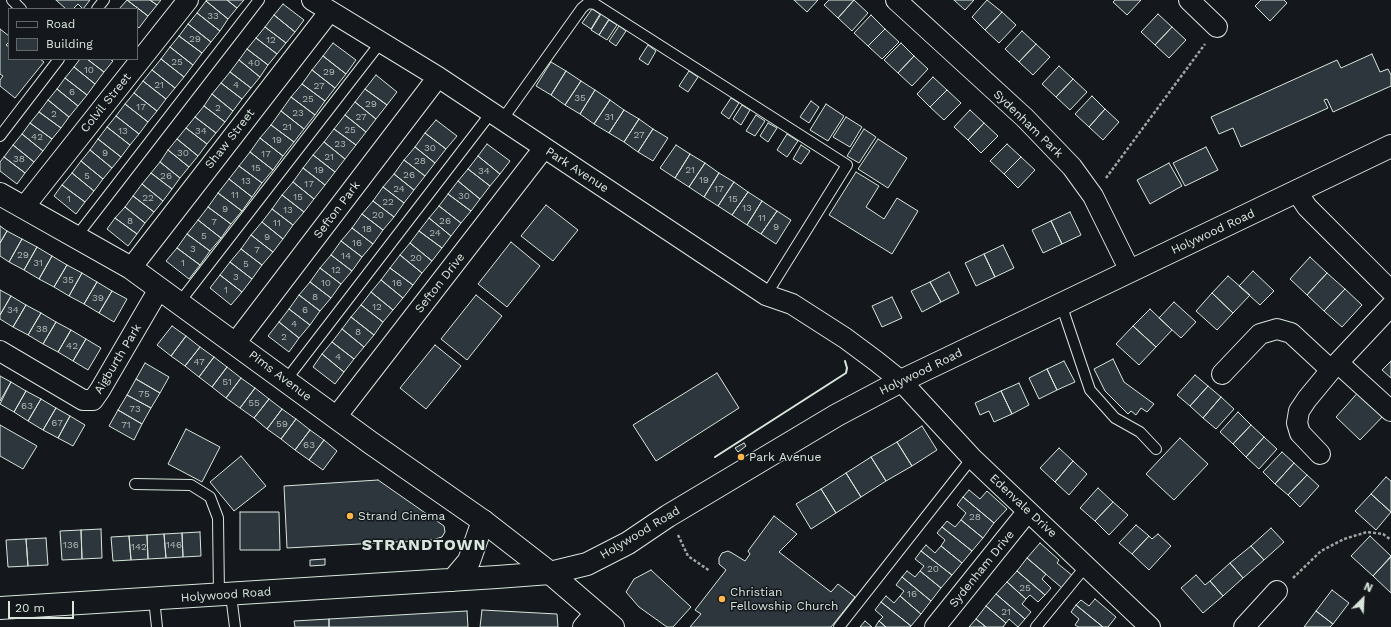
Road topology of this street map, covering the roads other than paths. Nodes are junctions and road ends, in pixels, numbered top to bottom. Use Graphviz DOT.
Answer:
graph roads {
  1 [pos="12,0"];
  2 [pos="104,0"];
  3 [pos="188,0"];
  4 [pos="260,0"];
  5 [pos="312,0"];
  6 [pos="896,0"];
  7 [pos="1189,0"];
  8 [pos="21,8"];
  9 [pos="98,8"];
  10 [pos="330,11"];
  11 [pos="1218,27"];
  12 [pos="381,42"];
  13 [pos="58,60"];
  14 [pos="438,77"];
  15 [pos="497,116"];
  16 [pos="0,136"];
  17 [pos="1391,146"];
  18 [pos="544,148"];
  19 [pos="1297,192"];
  20 [pos="0,194"];
  21 [pos="24,207"];
  22 [pos="76,237"];
  23 [pos="131,268"];
  24 [pos="1130,271"];
  25 [pos="159,289"];
  26 [pos="1391,291"];
  27 [pos="766,295"];
  28 [pos="179,302"];
  29 [pos="1061,304"];
  30 [pos="1391,306"];
  31 [pos="236,342"];
  32 [pos="0,351"];
  33 [pos="1335,366"];
  34 [pos="1222,374"];
  35 [pos="286,380"];
  36 [pos="901,381"];
  37 [pos="1391,411"];
  38 [pos="336,417"];
  39 [pos="1156,449"];
  40 [pos="1320,454"];
  41 [pos="972,458"];
  42 [pos="135,484"];
  43 [pos="1028,511"];
  44 [pos="483,521"];
  45 [pos="1086,566"];
  46 [pos="550,573"];
  47 [pos="453,580"];
  48 [pos="1277,591"];
  49 [pos="225,595"];
  50 [pos="154,599"];
  51 [pos="0,608"];
  52 [pos="589,619"];
  53 [pos="1140,624"];
  54 [pos="157,627"];
  55 [pos="235,627"];
  56 [pos="613,627"];
  57 [pos="839,627"];
  58 [pos="935,627"];
  59 [pos="1036,627"];
  60 [pos="1244,627"];
  1 -- 8 [label="lane"];
  2 -- 9 [label="lane"];
  3 -- 21 [label="street, Colvil Street"];
  4 -- 22 [label="lane"];
  5 -- 10 [label="street, Park Avenue"];
  6 -- 24 [label="street, Sydenham Park"];
  7 -- 11 [label="street"];
  10 -- 12 [label="street, Park Avenue"];
  10 -- 23 [label="street, Shaw Street"];
  12 -- 14 [label="street, Park Avenue"];
  12 -- 28 [label="lane"];
  13 -- 16 [label="lane"];
  14 -- 15 [label="street, Park Avenue"];
  14 -- 31 [label="street, Sefton Park"];
  15 -- 18 [label="street, Park Avenue"];
  15 -- 27 [label="lane"];
  15 -- 35 [label="lane"];
  17 -- 19 [label="main road, Holywood Road"];
  18 -- 27 [label="street, Park Avenue"];
  18 -- 38 [label="street, Sefton Drive"];
  19 -- 24 [label="main road, Holywood Road"];
  19 -- 26 [label="street"];
  20 -- 21 [label="main road, Pims Avenue"];
  21 -- 22 [label="main road, Pims Avenue"];
  22 -- 23 [label="main road, Pims Avenue"];
  23 -- 25 [label="main road, Pims Avenue"];
  24 -- 29 [label="main road, Holywood Road"];
  25 -- 28 [label="main road, Pims Avenue"];
  25 -- 32 [label="street, Aigburth Park"];
  27 -- 36 [label="street, Park Avenue"];
  28 -- 31 [label="main road, Pims Avenue"];
  29 -- 36 [label="main road, Holywood Road"];
  29 -- 39 [label="lane"];
  30 -- 33 [label="street"];
  31 -- 35 [label="main road, Pims Avenue"];
  33 -- 34 [label="street"];
  33 -- 37 [label="street"];
  33 -- 40 [label="street"];
  35 -- 38 [label="main road, Pims Avenue"];
  36 -- 41 [label="street, Edenvale Drive"];
  36 -- 46 [label="main road, Holywood Road"];
  38 -- 44 [label="main road, Pims Avenue"];
  41 -- 43 [label="street, Edenvale Drive"];
  41 -- 57 [label="lane"];
  42 -- 49 [label="lane"];
  43 -- 45 [label="street, Edenvale Drive"];
  43 -- 58 [label="street, Sydenham Drive"];
  44 -- 46 [label="main road, Pims Avenue"];
  44 -- 47 [label="main road"];
  45 -- 53 [label="street, Edenvale Drive"];
  45 -- 59 [label="lane"];
  46 -- 47 [label="main road, Holywood Road"];
  46 -- 52 [label="main road, Pims Avenue"];
  47 -- 49 [label="main road, Holywood Road"];
  48 -- 60 [label="street"];
  49 -- 50 [label="main road, Holywood Road"];
  49 -- 55 [label="lane"];
  50 -- 51 [label="main road, Holywood Road"];
  50 -- 54 [label="lane"];
  52 -- 56 [label="main road, Pims Avenue"];
}
